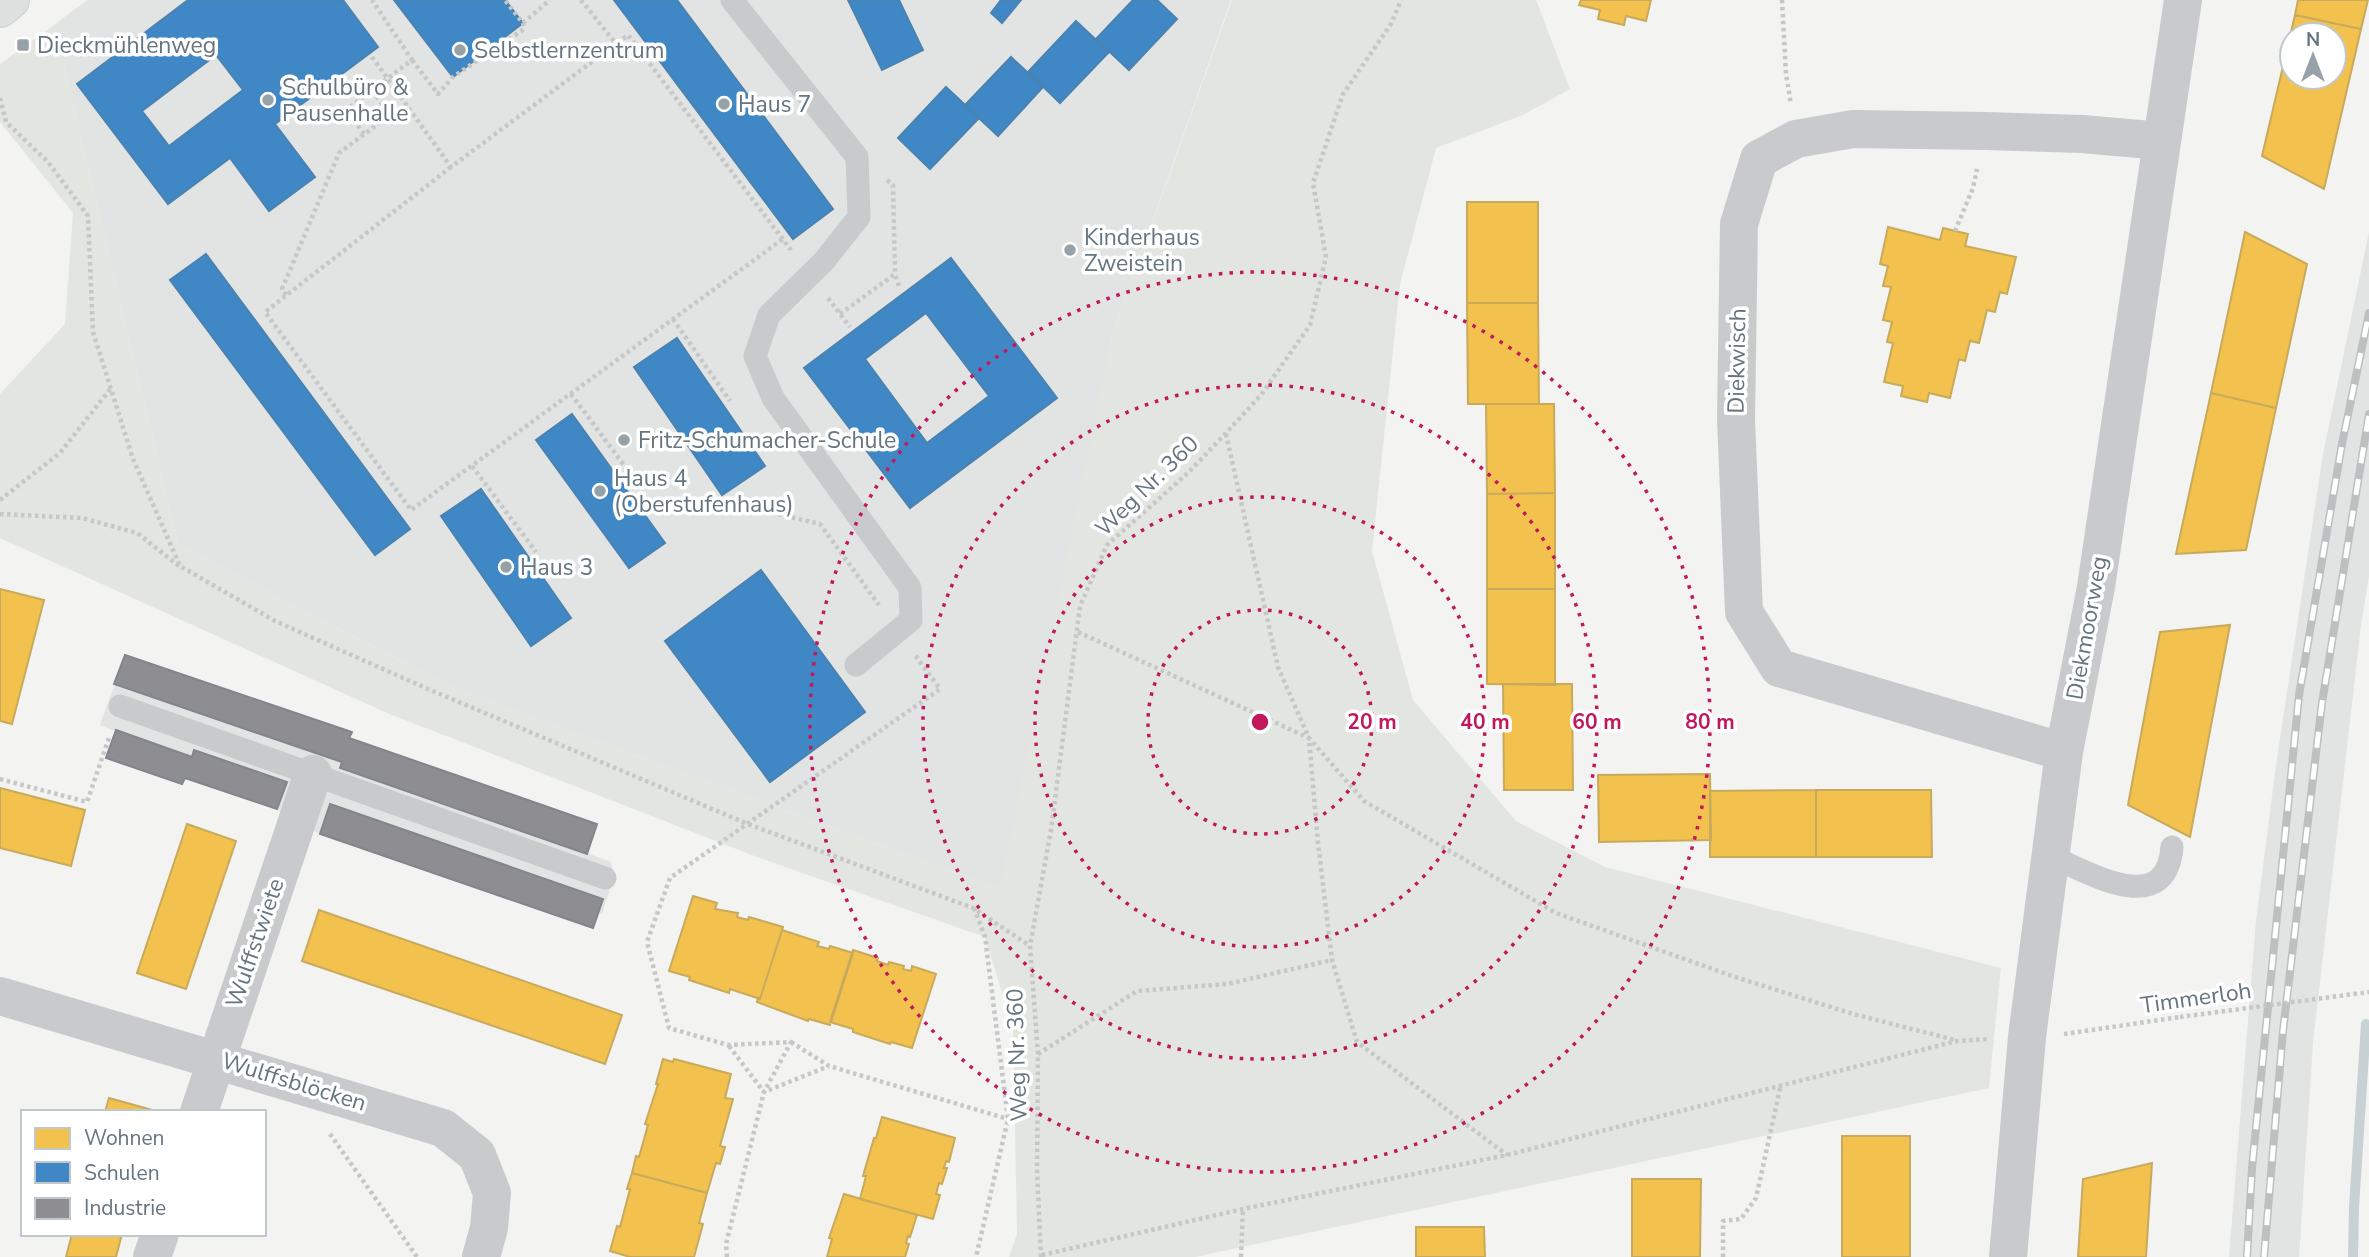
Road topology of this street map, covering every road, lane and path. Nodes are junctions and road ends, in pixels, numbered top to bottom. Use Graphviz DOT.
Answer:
graph roads {
  1 [pos="10,0"];
  2 [pos="372,0"];
  3 [pos="505,0"];
  4 [pos="550,0"];
  5 [pos="581,0"];
  6 [pos="732,0"];
  7 [pos="1401,0"];
  8 [pos="1782,0"];
  9 [pos="2183,0"];
  10 [pos="0,8"];
  11 [pos="523,23"];
  12 [pos="616,44"];
  13 [pos="372,57"];
  14 [pos="412,60"];
  15 [pos="1786,74"];
  16 [pos="388,80"];
  17 [pos="373,91"];
  18 [pos="0,98"];
  19 [pos="364,134"];
  20 [pos="2162,141"];
  21 [pos="451,167"];
  22 [pos="1973,188"];
  23 [pos="1955,231"];
  24 [pos="783,239"];
  25 [pos="810,275"];
  26 [pos="900,289"];
  27 [pos="286,296"];
  28 [pos="840,314"];
  29 [pos="673,319"];
  30 [pos="850,327"];
  31 [pos="111,387"];
  32 [pos="571,394"];
  33 [pos="730,401"];
  34 [pos="1226,433"];
  35 [pos="472,466"];
  36 [pos="635,480"];
  37 [pos="0,500"];
  38 [pos="0,514"];
  39 [pos="536,552"];
  40 [pos="180,566"];
  41 [pos="1078,632"];
  42 [pos="856,665"];
  43 [pos="120,706"];
  44 [pos="1309,738"];
  45 [pos="2064,752"];
  46 [pos="313,774"];
  47 [pos="0,779"];
  48 [pos="748,824"];
  49 [pos="2172,847"];
  50 [pos="2050,856"];
  51 [pos="605,878"];
  52 [pos="974,908"];
  53 [pos="1030,946"];
  54 [pos="1332,960"];
  55 [pos="2369,992"];
  56 [pos="0,996"];
  57 [pos="2027,1037"];
  58 [pos="1957,1041"];
  59 [pos="791,1042"];
  60 [pos="728,1045"];
  61 [pos="1038,1054"];
  62 [pos="216,1059"];
  63 [pos="829,1066"];
  64 [pos="293,1082"];
  65 [pos="1781,1084"];
  66 [pos="764,1092"];
  67 [pos="200,1110"];
  68 [pos="1008,1119"];
  69 [pos="1507,1155"];
  70 [pos="1243,1209"];
  71 [pos="159,1236"];
  72 [pos="1041,1256"];
  73 [pos="152,1257"];
  74 [pos="417,1257"];
  75 [pos="481,1257"];
  76 [pos="727,1257"];
  77 [pos="976,1257"];
  78 [pos="1241,1257"];
  79 [pos="1723,1257"];
  80 [pos="2008,1257"];
  1 -- 10 [label="street"];
  2 -- 14 [label="path"];
  3 -- 11 [label="path"];
  4 -- 11 [label="path"];
  5 -- 12 [label="path"];
  6 -- 25 [label="lane"];
  7 -- 34 [label="path, Weg Nr. 360"];
  8 -- 15 [label="path"];
  9 -- 20 [label="street, Diekmoorweg"];
  11 -- 14 [label="path"];
  12 -- 21 [label="path"];
  12 -- 24 [label="path"];
  13 -- 16 [label="path"];
  14 -- 16 [label="path"];
  16 -- 17 [label="path"];
  16 -- 21 [label="path"];
  17 -- 19 [label="path"];
  17 -- 19 [label="path"];
  18 -- 31 [label="path"];
  19 -- 27 [label="path"];
  20 -- 45 [label="street, Diekmoorweg"];
  20 -- 45 [label="street, Diekwisch"];
  21 -- 27 [label="path"];
  22 -- 23 [label="path"];
  24 -- 25 [label="path"];
  24 -- 29 [label="path"];
  25 -- 28 [label="path"];
  25 -- 42 [label="lane"];
  26 -- 28 [label="path"];
  27 -- 35 [label="path"];
  28 -- 30 [label="path"];
  29 -- 32 [label="path"];
  29 -- 33 [label="path"];
  31 -- 37 [label="path"];
  31 -- 40 [label="path"];
  32 -- 35 [label="path"];
  32 -- 36 [label="path"];
  34 -- 41 [label="path, Weg Nr. 360"];
  34 -- 44 [label="path"];
  35 -- 39 [label="path"];
  38 -- 40 [label="path"];
  40 -- 48 [label="path"];
  41 -- 44 [label="path"];
  41 -- 53 [label="path, Weg Nr. 360"];
  43 -- 46 [label="lane"];
  43 -- 47 [label="path"];
  44 -- 54 [label="path"];
  44 -- 58 [label="path"];
  45 -- 50 [label="street, Diekmoorweg"];
  46 -- 51 [label="lane"];
  46 -- 62 [label="street, Wulffstwiete"];
  48 -- 52 [label="path"];
  48 -- 60 [label="path"];
  49 -- 50 [label="lane"];
  50 -- 57 [label="street, Diekmoorweg"];
  52 -- 53 [label="path"];
  52 -- 68 [label="path"];
  53 -- 61 [label="path, Weg Nr. 360"];
  54 -- 61 [label="path"];
  54 -- 69 [label="path"];
  55 -- 57 [label="path, Timmerloh, bridge"];
  56 -- 62 [label="street, Wulffsblöcken"];
  57 -- 58 [label="path, Timmerloh"];
  57 -- 80 [label="street, Diekmoorweg"];
  58 -- 65 [label="path"];
  59 -- 60 [label="path"];
  59 -- 63 [label="path"];
  59 -- 66 [label="path"];
  60 -- 66 [label="path"];
  61 -- 72 [label="path, Weg Nr. 360"];
  62 -- 64 [label="street, Wulffsblöcken"];
  62 -- 67 [label="street, Wulffstwiete"];
  63 -- 66 [label="path"];
  63 -- 68 [label="path"];
  64 -- 74 [label="path"];
  64 -- 75 [label="street, Wulffsblöcken"];
  65 -- 69 [label="path"];
  65 -- 79 [label="path"];
  66 -- 76 [label="path"];
  68 -- 77 [label="path"];
  69 -- 70 [label="path"];
  70 -- 72 [label="path"];
  70 -- 78 [label="path"];
  71 -- 73 [label="street"];
}
